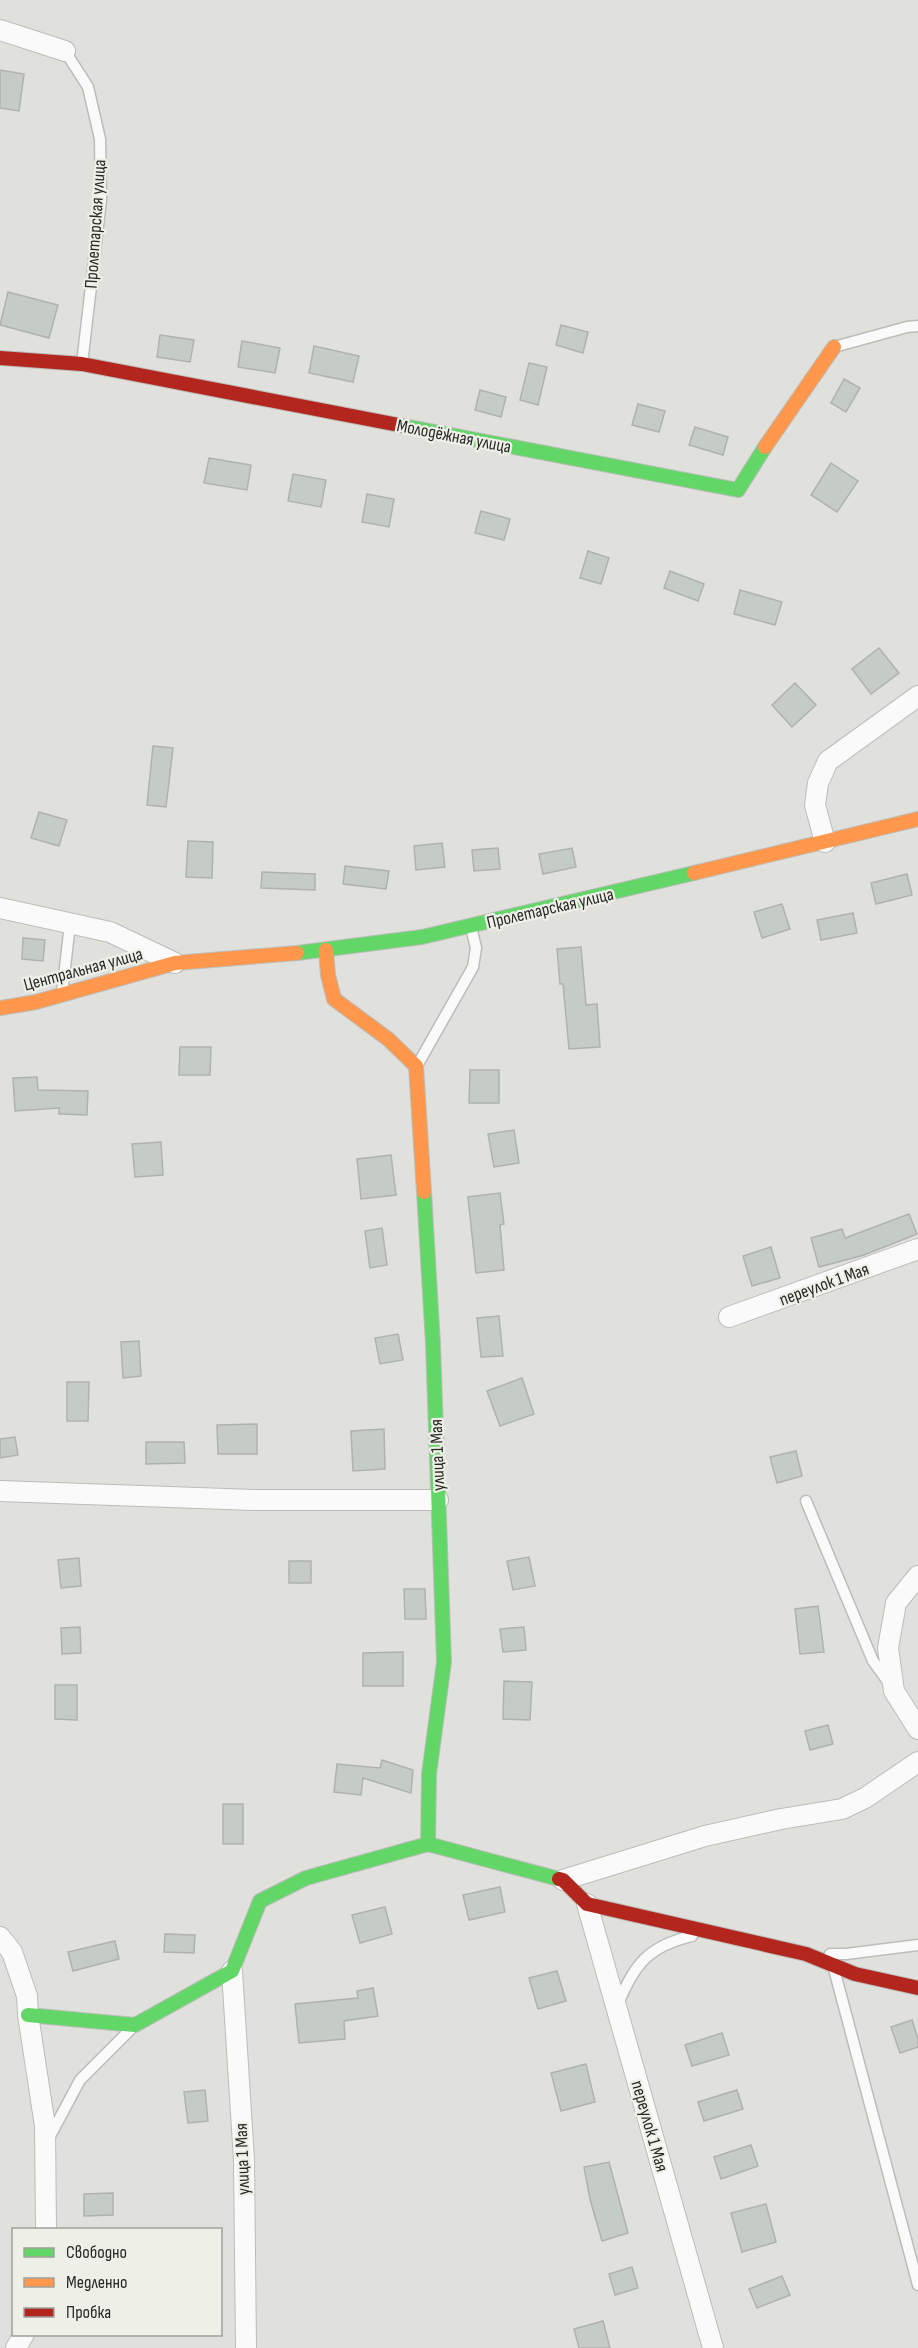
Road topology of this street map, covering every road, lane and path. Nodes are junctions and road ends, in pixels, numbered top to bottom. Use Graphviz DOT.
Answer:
graph roads {
  1 [pos="0,30"];
  2 [pos="65,51"];
  3 [pos="918,326"];
  4 [pos="834,348"];
  5 [pos="0,358"];
  6 [pos="82,364"];
  7 [pos="918,696"];
  8 [pos="918,819"];
  9 [pos="825,842"];
  10 [pos="0,908"];
  11 [pos="70,924"];
  12 [pos="471,927"];
  13 [pos="326,950"];
  14 [pos="176,963"];
  15 [pos="62,994"];
  16 [pos="0,1008"];
  17 [pos="416,1066"];
  18 [pos="918,1249"];
  19 [pos="729,1317"];
  20 [pos="0,1491"];
  21 [pos="438,1500"];
  22 [pos="806,1501"];
  23 [pos="918,1576"];
  24 [pos="894,1691"];
  25 [pos="918,1729"];
  26 [pos="918,1762"];
  27 [pos="428,1844"];
  28 [pos="563,1880"];
  29 [pos="587,1904"];
  30 [pos="712,1933"];
  31 [pos="0,1937"];
  32 [pos="918,1945"];
  33 [pos="806,1954"];
  34 [pos="833,1966"];
  35 [pos="232,1971"];
  36 [pos="918,1988"];
  37 [pos="616,2007"];
  38 [pos="28,2015"];
  39 [pos="135,2024"];
  40 [pos="45,2145"];
  41 [pos="46,2228"];
  42 [pos="918,2285"];
  43 [pos="246,2348"];
  44 [pos="714,2348"];
  1 -- 2 [label="street, Пролетарская улица"];
  2 -- 6 [label="lane, Пролетарская улица"];
  3 -- 4 [label="lane"];
  4 -- 6 [label="street, Молодёжная улица"];
  5 -- 6 [label="street, Молодёжная улица"];
  7 -- 9 [label="street"];
  8 -- 9 [label="street, Пролетарская улица"];
  9 -- 12 [label="street, Пролетарская улица"];
  10 -- 11 [label="street"];
  11 -- 14 [label="street"];
  11 -- 15 [label="lane"];
  12 -- 13 [label="street, Пролетарская улица"];
  12 -- 17 [label="lane"];
  13 -- 14 [label="street, Пролетарская улица"];
  13 -- 17 [label="street"];
  14 -- 15 [label="street, Центральная улица"];
  15 -- 16 [label="street, Центральная улица"];
  17 -- 21 [label="street, улица 1 Мая"];
  18 -- 19 [label="street, переулок 1 Мая"];
  20 -- 21 [label="street"];
  21 -- 27 [label="street, улица 1 Мая"];
  22 -- 24 [label="lane"];
  23 -- 24 [label="street"];
  24 -- 25 [label="street"];
  26 -- 28 [label="street"];
  27 -- 28 [label="street"];
  27 -- 35 [label="street"];
  28 -- 29 [label="street"];
  29 -- 30 [label="street"];
  29 -- 37 [label="street, переулок 1 Мая"];
  30 -- 33 [label="street"];
  30 -- 37 [label="lane"];
  31 -- 38 [label="street"];
  32 -- 33 [label="lane"];
  33 -- 34 [label="street"];
  34 -- 36 [label="street"];
  34 -- 42 [label="lane"];
  35 -- 39 [label="street"];
  35 -- 43 [label="street, улица 1 Мая"];
  37 -- 44 [label="street, переулок 1 Мая"];
  38 -- 39 [label="street"];
  38 -- 40 [label="street"];
  39 -- 40 [label="lane"];
  40 -- 41 [label="street"];
}
